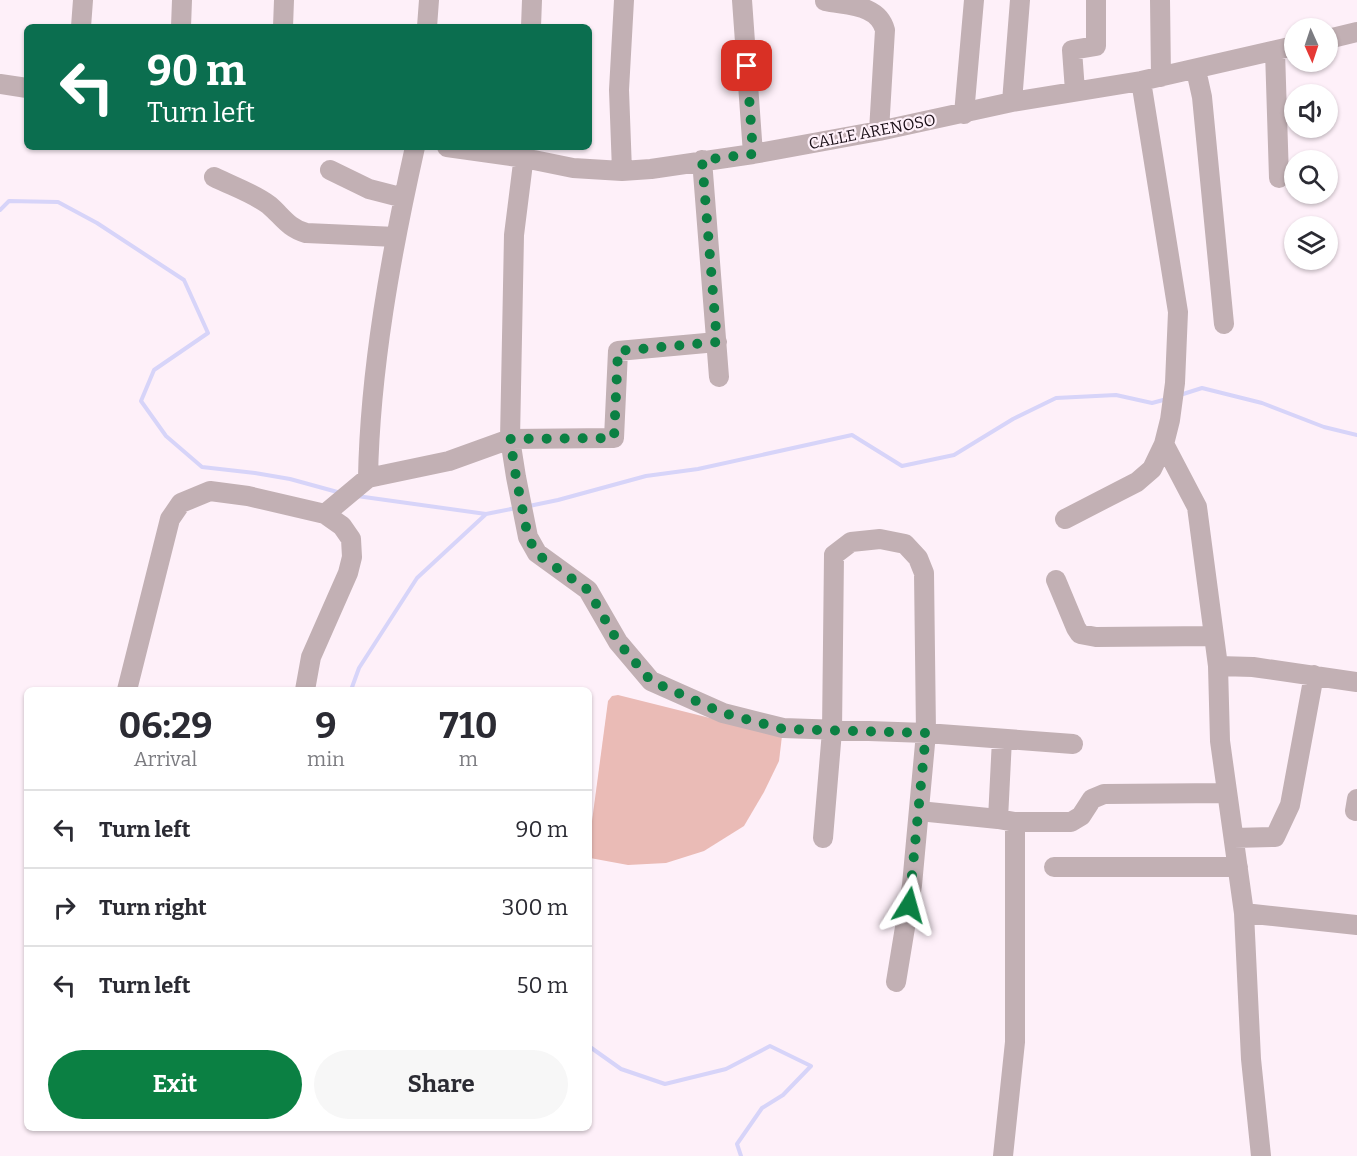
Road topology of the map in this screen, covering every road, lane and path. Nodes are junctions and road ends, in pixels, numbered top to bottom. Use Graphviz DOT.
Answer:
graph roads {
  1 [pos="83,0"];
  2 [pos="182,0"];
  3 [pos="284,0"];
  4 [pos="429,0"];
  5 [pos="532,0"];
  6 [pos="624,0"];
  7 [pos="742,0"];
  8 [pos="974,0"];
  9 [pos="1020,0"];
  10 [pos="1096,0"];
  11 [pos="1160,0"];
  12 [pos="825,1"];
  13 [pos="81,24"];
  14 [pos="181,24"];
  15 [pos="283,24"];
  16 [pos="427,24"];
  17 [pos="531,24"];
  18 [pos="1357,32"];
  19 [pos="1338,37"];
  20 [pos="1284,49"];
  21 [pos="1275,51"];
  22 [pos="1196,70"];
  23 [pos="1151,80"];
  24 [pos="0,84"];
  25 [pos="24,88"];
  26 [pos="1075,91"];
  27 [pos="1012,102"];
  28 [pos="964,114"];
  29 [pos="879,131"];
  30 [pos="414,150"];
  31 [pos="486,150"];
  32 [pos="525,153"];
  33 [pos="753,154"];
  34 [pos="702,160"];
  35 [pos="330,170"];
  36 [pos="622,171"];
  37 [pos="214,177"];
  38 [pos="1279,178"];
  39 [pos="404,198"];
  40 [pos="396,237"];
  41 [pos="1224,324"];
  42 [pos="717,342"];
  43 [pos="719,377"];
  44 [pos="510,439"];
  45 [pos="1164,444"];
  46 [pos="364,481"];
  47 [pos="332,508"];
  48 [pos="1065,519"];
  49 [pos="1056,580"];
  50 [pos="1214,636"];
  51 [pos="1218,666"];
  52 [pos="1314,675"];
  53 [pos="1357,682"];
  54 [pos="128,687"];
  55 [pos="306,687"];
  56 [pos="832,731"];
  57 [pos="926,733"];
  58 [pos="1002,739"];
  59 [pos="1072,744"];
  60 [pos="1227,793"];
  61 [pos="919,811"];
  62 [pos="1007,820"];
  63 [pos="823,838"];
  64 [pos="1234,838"];
  65 [pos="1054,867"];
  66 [pos="1238,867"];
  67 [pos="1244,913"];
  68 [pos="1357,926"];
  69 [pos="896,982"];
  70 [pos="1003,1156"];
  71 [pos="1261,1156"];
  1 -- 13 [label="street"];
  2 -- 14 [label="street"];
  3 -- 15 [label="street"];
  4 -- 16 [label="street"];
  5 -- 17 [label="street"];
  6 -- 36 [label="street"];
  7 -- 33 [label="street"];
  8 -- 28 [label="street"];
  9 -- 27 [label="street"];
  10 -- 26 [label="street"];
  11 -- 23 [label="street"];
  12 -- 29 [label="street"];
  18 -- 19 [label="street"];
  20 -- 21 [label="street, CALLE ARENOSO"];
  21 -- 22 [label="street, CALLE ARENOSO"];
  21 -- 38 [label="street"];
  22 -- 23 [label="street, CALLE ARENOSO"];
  22 -- 41 [label="street"];
  23 -- 26 [label="street, CALLE ARENOSO"];
  23 -- 45 [label="street"];
  24 -- 25 [label="street"];
  26 -- 27 [label="street, CALLE ARENOSO"];
  27 -- 28 [label="street, CALLE ARENOSO"];
  28 -- 29 [label="street, CALLE ARENOSO"];
  29 -- 33 [label="street, CALLE ARENOSO"];
  30 -- 39 [label="street"];
  31 -- 32 [label="street, CALLE ARENOSO"];
  32 -- 36 [label="street, CALLE ARENOSO"];
  32 -- 44 [label="street"];
  33 -- 34 [label="street, CALLE ARENOSO"];
  34 -- 36 [label="street, CALLE ARENOSO"];
  34 -- 42 [label="street"];
  35 -- 39 [label="street"];
  37 -- 40 [label="street"];
  39 -- 40 [label="street"];
  40 -- 46 [label="street"];
  42 -- 43 [label="street"];
  42 -- 44 [label="street"];
  44 -- 46 [label="street"];
  44 -- 56 [label="street"];
  45 -- 48 [label="street"];
  45 -- 50 [label="street"];
  46 -- 47 [label="street"];
  47 -- 54 [label="street"];
  47 -- 55 [label="street"];
  49 -- 50 [label="street"];
  50 -- 51 [label="street"];
  51 -- 52 [label="street"];
  51 -- 60 [label="street"];
  52 -- 53 [label="street"];
  52 -- 64 [label="street"];
  56 -- 57 [label="street"];
  56 -- 57 [label="street"];
  56 -- 63 [label="street"];
  57 -- 58 [label="street"];
  57 -- 61 [label="street"];
  58 -- 59 [label="street"];
  58 -- 62 [label="street"];
  60 -- 62 [label="street"];
  60 -- 64 [label="street"];
  61 -- 62 [label="street"];
  61 -- 69 [label="street"];
  62 -- 70 [label="street"];
  64 -- 66 [label="street"];
  65 -- 66 [label="street"];
  66 -- 67 [label="street"];
  67 -- 68 [label="street"];
  67 -- 71 [label="street"];
}
